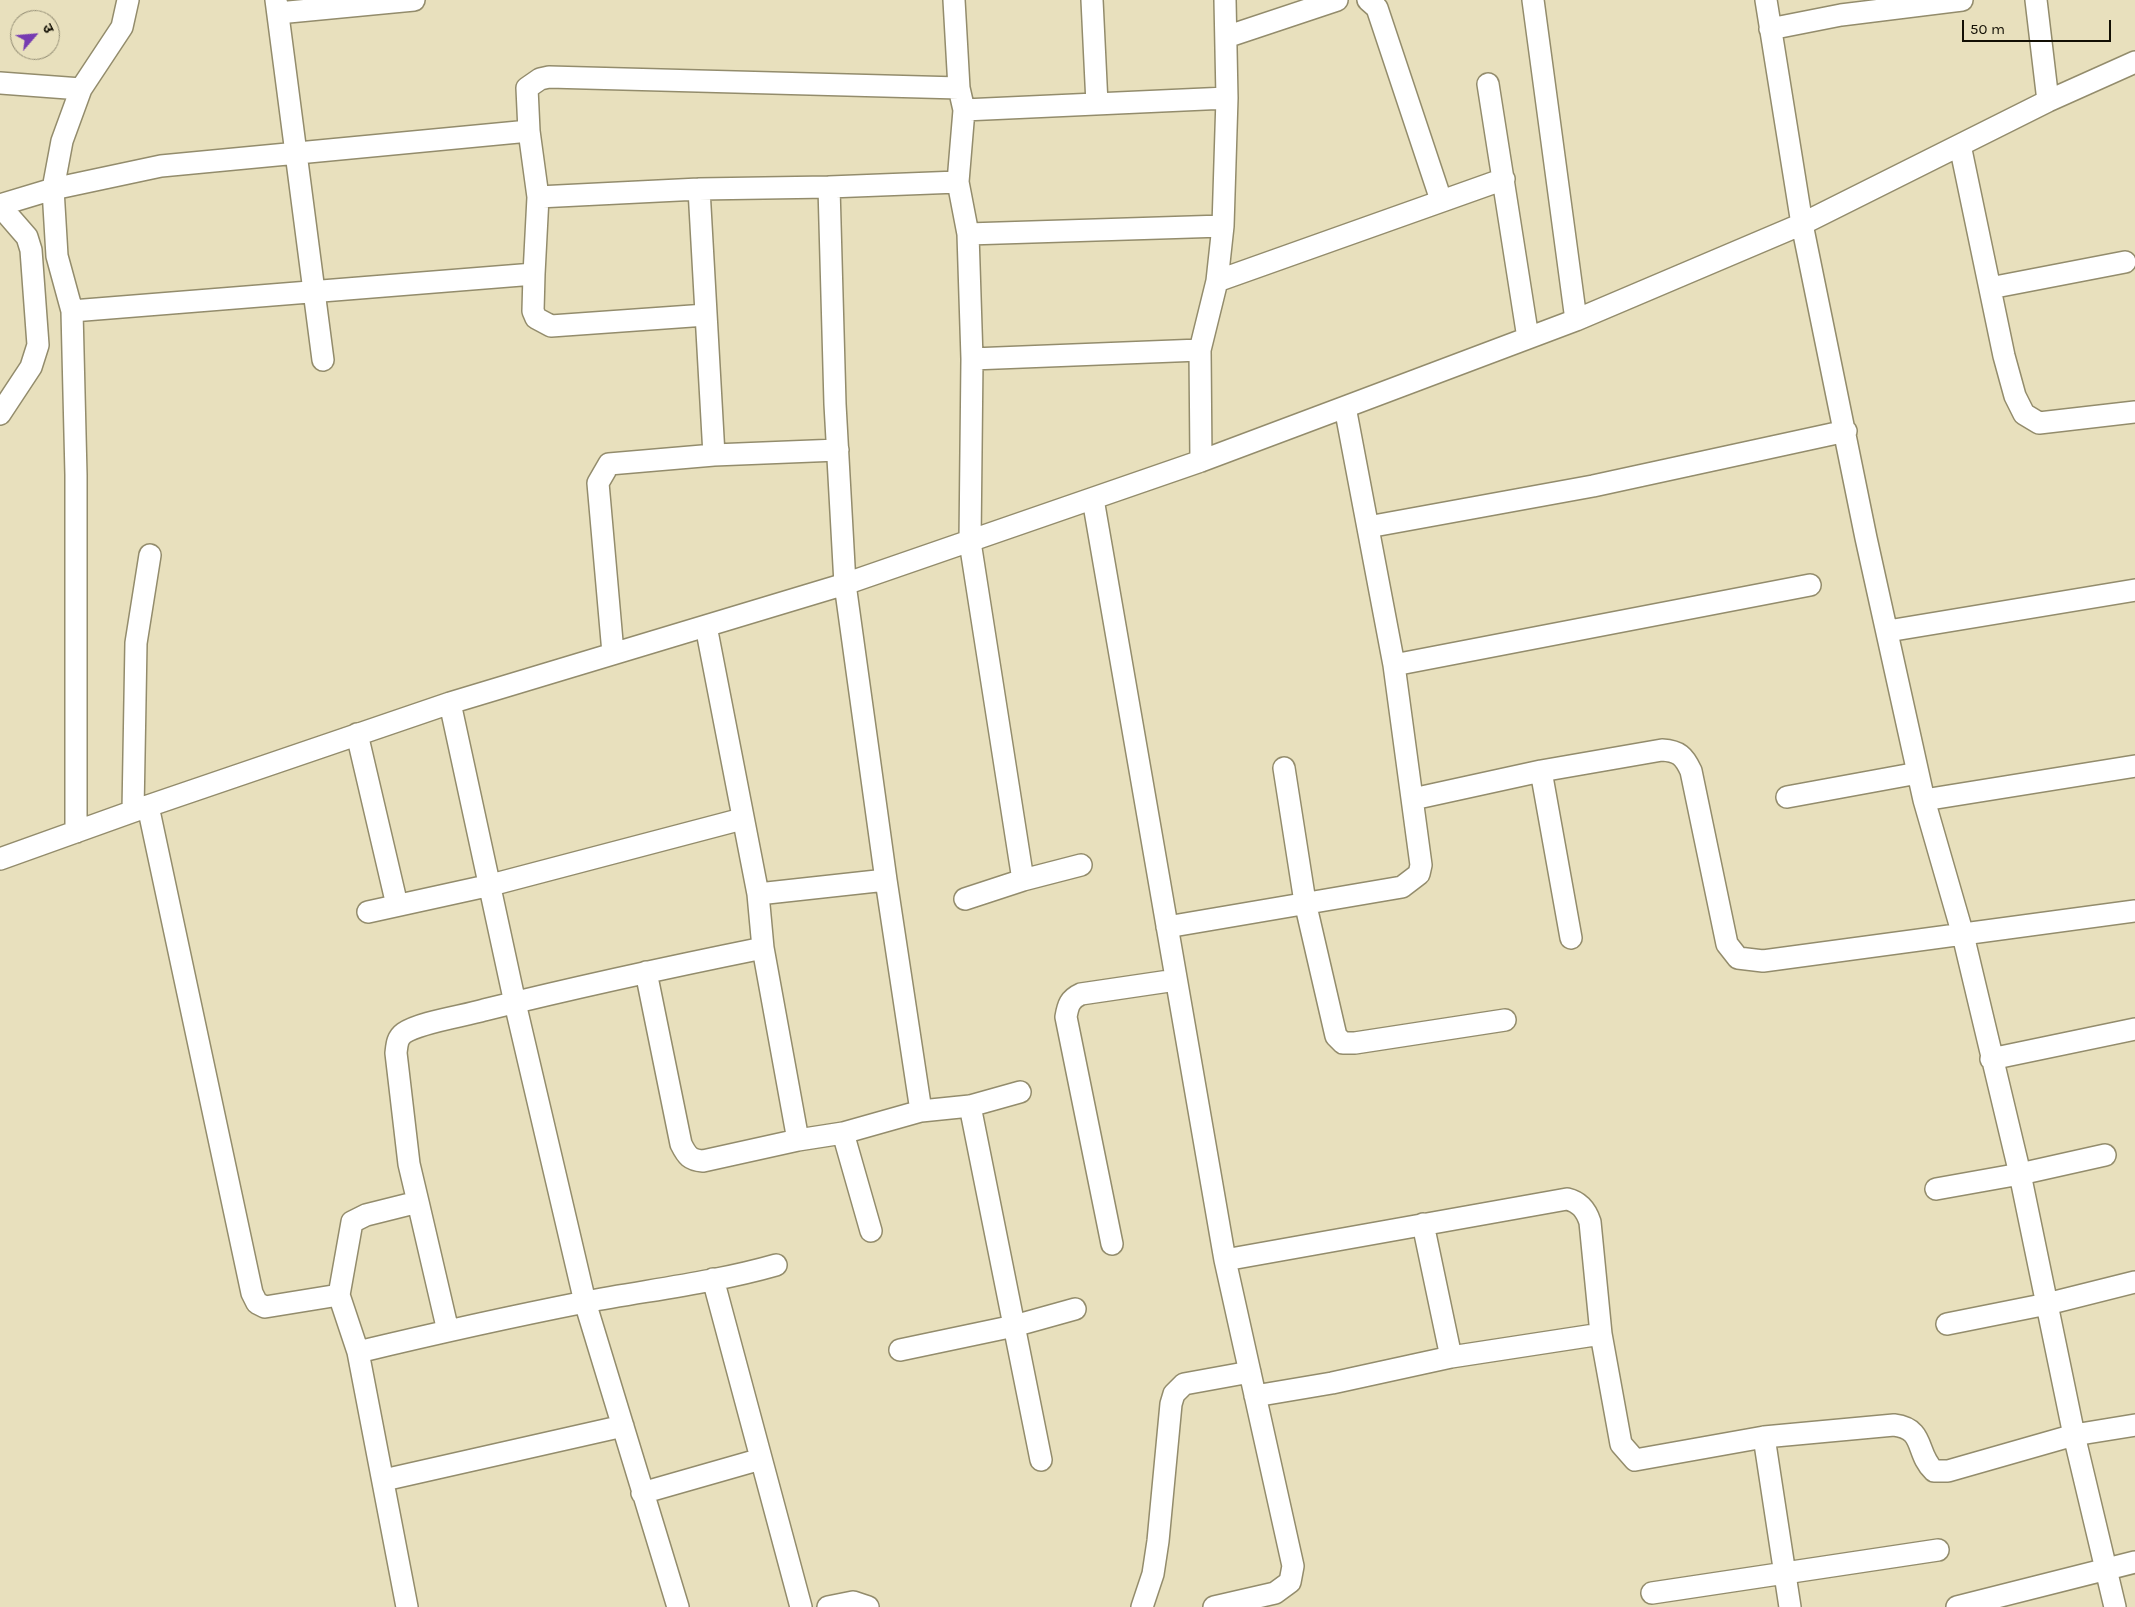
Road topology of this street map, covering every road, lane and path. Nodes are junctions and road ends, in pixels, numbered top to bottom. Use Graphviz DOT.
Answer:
graph roads {
  1 [pos="128,0"];
  2 [pos="414,0"];
  3 [pos="954,0"];
  4 [pos="1092,0"];
  5 [pos="1225,0"];
  6 [pos="1337,0"];
  7 [pos="1368,0"];
  8 [pos="1533,0"];
  9 [pos="1766,0"];
  10 [pos="1962,0"];
  11 [pos="2036,0"];
  12 [pos="277,6"];
  13 [pos="1839,8"];
  14 [pos="1770,29"];
  15 [pos="1226,37"];
  16 [pos="2135,62"];
  17 [pos="0,83"];
  18 [pos="1488,84"];
  19 [pos="959,88"];
  20 [pos="80,89"];
  21 [pos="1227,98"];
  22 [pos="2048,101"];
  23 [pos="1097,104"];
  24 [pos="964,110"];
  25 [pos="529,131"];
  26 [pos="1960,145"];
  27 [pos="296,152"];
  28 [pos="1504,179"];
  29 [pos="958,182"];
  30 [pos="829,187"];
  31 [pos="52,189"];
  32 [pos="699,189"];
  33 [pos="538,197"];
  34 [pos="1441,200"];
  35 [pos="0,206"];
  36 [pos="1802,224"];
  37 [pos="1224,226"];
  38 [pos="968,234"];
  39 [pos="2125,262"];
  40 [pos="534,274"];
  41 [pos="1217,281"];
  42 [pos="1990,288"];
  43 [pos="314,293"];
  44 [pos="72,311"];
  45 [pos="706,315"];
  46 [pos="1576,320"];
  47 [pos="1528,338"];
  48 [pos="1200,350"];
  49 [pos="972,358"];
  50 [pos="323,360"];
  51 [pos="1345,407"];
  52 [pos="2135,412"];
  53 [pos="0,414"];
  54 [pos="1846,431"];
  55 [pos="838,450"];
  56 [pos="714,455"];
  57 [pos="1201,461"];
  58 [pos="1093,499"];
  59 [pos="1368,527"];
  60 [pos="970,542"];
  61 [pos="150,555"];
  62 [pos="845,584"];
  63 [pos="1810,585"];
  64 [pos="2135,590"];
  65 [pos="706,626"];
  66 [pos="1888,630"];
  67 [pos="613,654"];
  68 [pos="1394,664"];
  69 [pos="450,703"];
  70 [pos="357,734"];
  71 [pos="2135,766"];
  72 [pos="1284,768"];
  73 [pos="1542,771"];
  74 [pos="1918,773"];
  75 [pos="1787,797"];
  76 [pos="1413,799"];
  77 [pos="1924,800"];
  78 [pos="140,808"];
  79 [pos="742,820"];
  80 [pos="76,832"];
  81 [pos="0,859"];
  82 [pos="1081,865"];
  83 [pos="886,880"];
  84 [pos="1023,880"];
  85 [pos="490,885"];
  86 [pos="758,894"];
  87 [pos="965,899"];
  88 [pos="1305,902"];
  89 [pos="397,905"];
  90 [pos="2135,911"];
  91 [pos="368,912"];
  92 [pos="1167,927"];
  93 [pos="1963,935"];
  94 [pos="1571,938"];
  95 [pos="762,948"];
  96 [pos="646,972"];
  97 [pos="1176,980"];
  98 [pos="516,1003"];
  99 [pos="1505,1020"];
  100 [pos="2135,1029"];
  101 [pos="1991,1059"];
  102 [pos="1020,1092"];
  103 [pos="970,1106"];
  104 [pos="921,1111"];
  105 [pos="843,1133"];
  106 [pos="798,1140"];
  107 [pos="2105,1155"];
  108 [pos="2020,1174"];
  109 [pos="1936,1189"];
  110 [pos="418,1202"];
  111 [pos="1423,1224"];
  112 [pos="871,1231"];
  113 [pos="1112,1244"];
  114 [pos="1225,1260"];
  115 [pos="776,1265"];
  116 [pos="714,1279"];
  117 [pos="2135,1282"];
  118 [pos="338,1295"];
  119 [pos="585,1302"];
  120 [pos="2047,1304"];
  121 [pos="1075,1309"];
  122 [pos="1947,1324"];
  123 [pos="1014,1326"];
  124 [pos="448,1331"];
  125 [pos="1601,1334"];
  126 [pos="900,1350"];
  127 [pos="358,1352"];
  128 [pos="1451,1357"];
  129 [pos="1250,1372"];
  130 [pos="1255,1396"];
  131 [pos="2135,1425"];
  132 [pos="622,1426"];
  133 [pos="2074,1435"];
  134 [pos="1764,1437"];
  135 [pos="762,1458"];
  136 [pos="1042,1460"];
  137 [pos="384,1480"];
  138 [pos="642,1494"];
  139 [pos="1938,1550"];
  140 [pos="2135,1562"];
  141 [pos="2104,1569"];
  142 [pos="1786,1573"];
  143 [pos="1652,1593"];
  144 [pos="407,1607"];
  145 [pos="678,1607"];
  146 [pos="801,1607"];
  147 [pos="828,1607"];
  148 [pos="868,1607"];
  149 [pos="1142,1607"];
  150 [pos="1214,1607"];
  151 [pos="1790,1607"];
  152 [pos="1957,1607"];
  153 [pos="2115,1607"];
  1 -- 20 [label="street"];
  2 -- 12 [label="street"];
  3 -- 19 [label="street"];
  4 -- 23 [label="street"];
  5 -- 15 [label="street"];
  6 -- 15 [label="street"];
  7 -- 34 [label="street"];
  8 -- 46 [label="street"];
  9 -- 14 [label="street"];
  10 -- 13 [label="street"];
  11 -- 22 [label="street"];
  12 -- 27 [label="street"];
  13 -- 14 [label="street"];
  14 -- 36 [label="street"];
  15 -- 21 [label="street"];
  16 -- 22 [label="street"];
  17 -- 20 [label="street"];
  18 -- 28 [label="street"];
  19 -- 24 [label="street"];
  19 -- 25 [label="street"];
  20 -- 31 [label="street"];
  21 -- 23 [label="street"];
  21 -- 37 [label="street"];
  22 -- 26 [label="street"];
  23 -- 24 [label="street"];
  24 -- 29 [label="street"];
  25 -- 27 [label="street"];
  25 -- 33 [label="street"];
  26 -- 36 [label="street"];
  26 -- 42 [label="street"];
  27 -- 31 [label="street"];
  27 -- 43 [label="street"];
  28 -- 34 [label="street"];
  28 -- 47 [label="street"];
  29 -- 30 [label="street"];
  29 -- 38 [label="street"];
  30 -- 32 [label="street"];
  30 -- 55 [label="street"];
  31 -- 35 [label="street"];
  31 -- 44 [label="street"];
  32 -- 33 [label="street"];
  32 -- 45 [label="street"];
  33 -- 40 [label="street"];
  34 -- 41 [label="street"];
  35 -- 53 [label="street"];
  36 -- 46 [label="street"];
  36 -- 54 [label="street"];
  37 -- 38 [label="street"];
  37 -- 41 [label="street"];
  38 -- 49 [label="street"];
  39 -- 42 [label="street"];
  40 -- 43 [label="street"];
  40 -- 45 [label="street"];
  41 -- 48 [label="street"];
  42 -- 52 [label="street"];
  43 -- 44 [label="street"];
  43 -- 50 [label="street"];
  44 -- 80 [label="street"];
  45 -- 56 [label="street"];
  46 -- 47 [label="street"];
  47 -- 51 [label="street"];
  48 -- 49 [label="street"];
  48 -- 57 [label="street"];
  49 -- 60 [label="street"];
  51 -- 57 [label="street"];
  51 -- 59 [label="street"];
  54 -- 59 [label="street"];
  54 -- 66 [label="street"];
  55 -- 56 [label="street"];
  55 -- 62 [label="street"];
  56 -- 67 [label="street"];
  57 -- 58 [label="street"];
  58 -- 60 [label="street"];
  58 -- 92 [label="street"];
  59 -- 68 [label="street"];
  60 -- 62 [label="street"];
  60 -- 84 [label="street"];
  61 -- 78 [label="street"];
  62 -- 65 [label="street"];
  62 -- 83 [label="street"];
  63 -- 68 [label="street"];
  64 -- 66 [label="street"];
  65 -- 67 [label="street"];
  65 -- 79 [label="street"];
  66 -- 74 [label="street"];
  67 -- 69 [label="street"];
  68 -- 76 [label="street"];
  69 -- 70 [label="street"];
  69 -- 85 [label="street"];
  70 -- 78 [label="street"];
  70 -- 89 [label="street"];
  71 -- 77 [label="street"];
  72 -- 88 [label="street"];
  73 -- 76 [label="street"];
  73 -- 93 [label="street"];
  73 -- 94 [label="street"];
  74 -- 75 [label="street"];
  74 -- 77 [label="street"];
  76 -- 88 [label="street"];
  77 -- 93 [label="street"];
  78 -- 80 [label="street"];
  78 -- 118 [label="street"];
  79 -- 85 [label="street"];
  79 -- 86 [label="street"];
  80 -- 81 [label="street"];
  82 -- 84 [label="street"];
  83 -- 86 [label="street"];
  83 -- 104 [label="street"];
  84 -- 87 [label="street"];
  85 -- 89 [label="street"];
  85 -- 98 [label="street"];
  86 -- 95 [label="street"];
  88 -- 92 [label="street"];
  88 -- 99 [label="street"];
  89 -- 91 [label="street"];
  90 -- 93 [label="street"];
  92 -- 97 [label="street"];
  93 -- 101 [label="street"];
  95 -- 96 [label="street"];
  95 -- 106 [label="street"];
  96 -- 98 [label="street"];
  96 -- 106 [label="street"];
  97 -- 113 [label="street"];
  97 -- 114 [label="street"];
  98 -- 110 [label="street"];
  98 -- 119 [label="street"];
  100 -- 101 [label="street"];
  101 -- 108 [label="street"];
  102 -- 103 [label="street"];
  103 -- 104 [label="street"];
  103 -- 123 [label="street"];
  104 -- 105 [label="street"];
  105 -- 106 [label="street"];
  105 -- 112 [label="street"];
  107 -- 108 [label="street"];
  108 -- 109 [label="street"];
  108 -- 120 [label="street"];
  110 -- 118 [label="street"];
  110 -- 124 [label="street"];
  111 -- 114 [label="street"];
  111 -- 125 [label="street"];
  111 -- 128 [label="street"];
  114 -- 129 [label="street"];
  115 -- 116 [label="street"];
  116 -- 119 [label="street"];
  116 -- 135 [label="street"];
  117 -- 120 [label="street"];
  118 -- 127 [label="street"];
  119 -- 124 [label="street"];
  119 -- 132 [label="street"];
  120 -- 122 [label="street"];
  120 -- 133 [label="street"];
  121 -- 123 [label="street"];
  123 -- 126 [label="street"];
  123 -- 136 [label="street"];
  124 -- 127 [label="street"];
  125 -- 128 [label="street"];
  125 -- 134 [label="street"];
  127 -- 137 [label="street"];
  128 -- 130 [label="street"];
  129 -- 130 [label="street"];
  129 -- 149 [label="street"];
  130 -- 150 [label="street"];
  131 -- 133 [label="street"];
  132 -- 137 [label="street"];
  132 -- 138 [label="street"];
  133 -- 134 [label="street"];
  133 -- 141 [label="street"];
  134 -- 142 [label="street"];
  135 -- 138 [label="street"];
  135 -- 146 [label="street"];
  137 -- 144 [label="street"];
  138 -- 145 [label="street"];
  139 -- 142 [label="street"];
  140 -- 141 [label="street"];
  141 -- 152 [label="street"];
  141 -- 153 [label="street"];
  142 -- 143 [label="street"];
  142 -- 151 [label="street"];
  147 -- 148 [label="street"];
}
